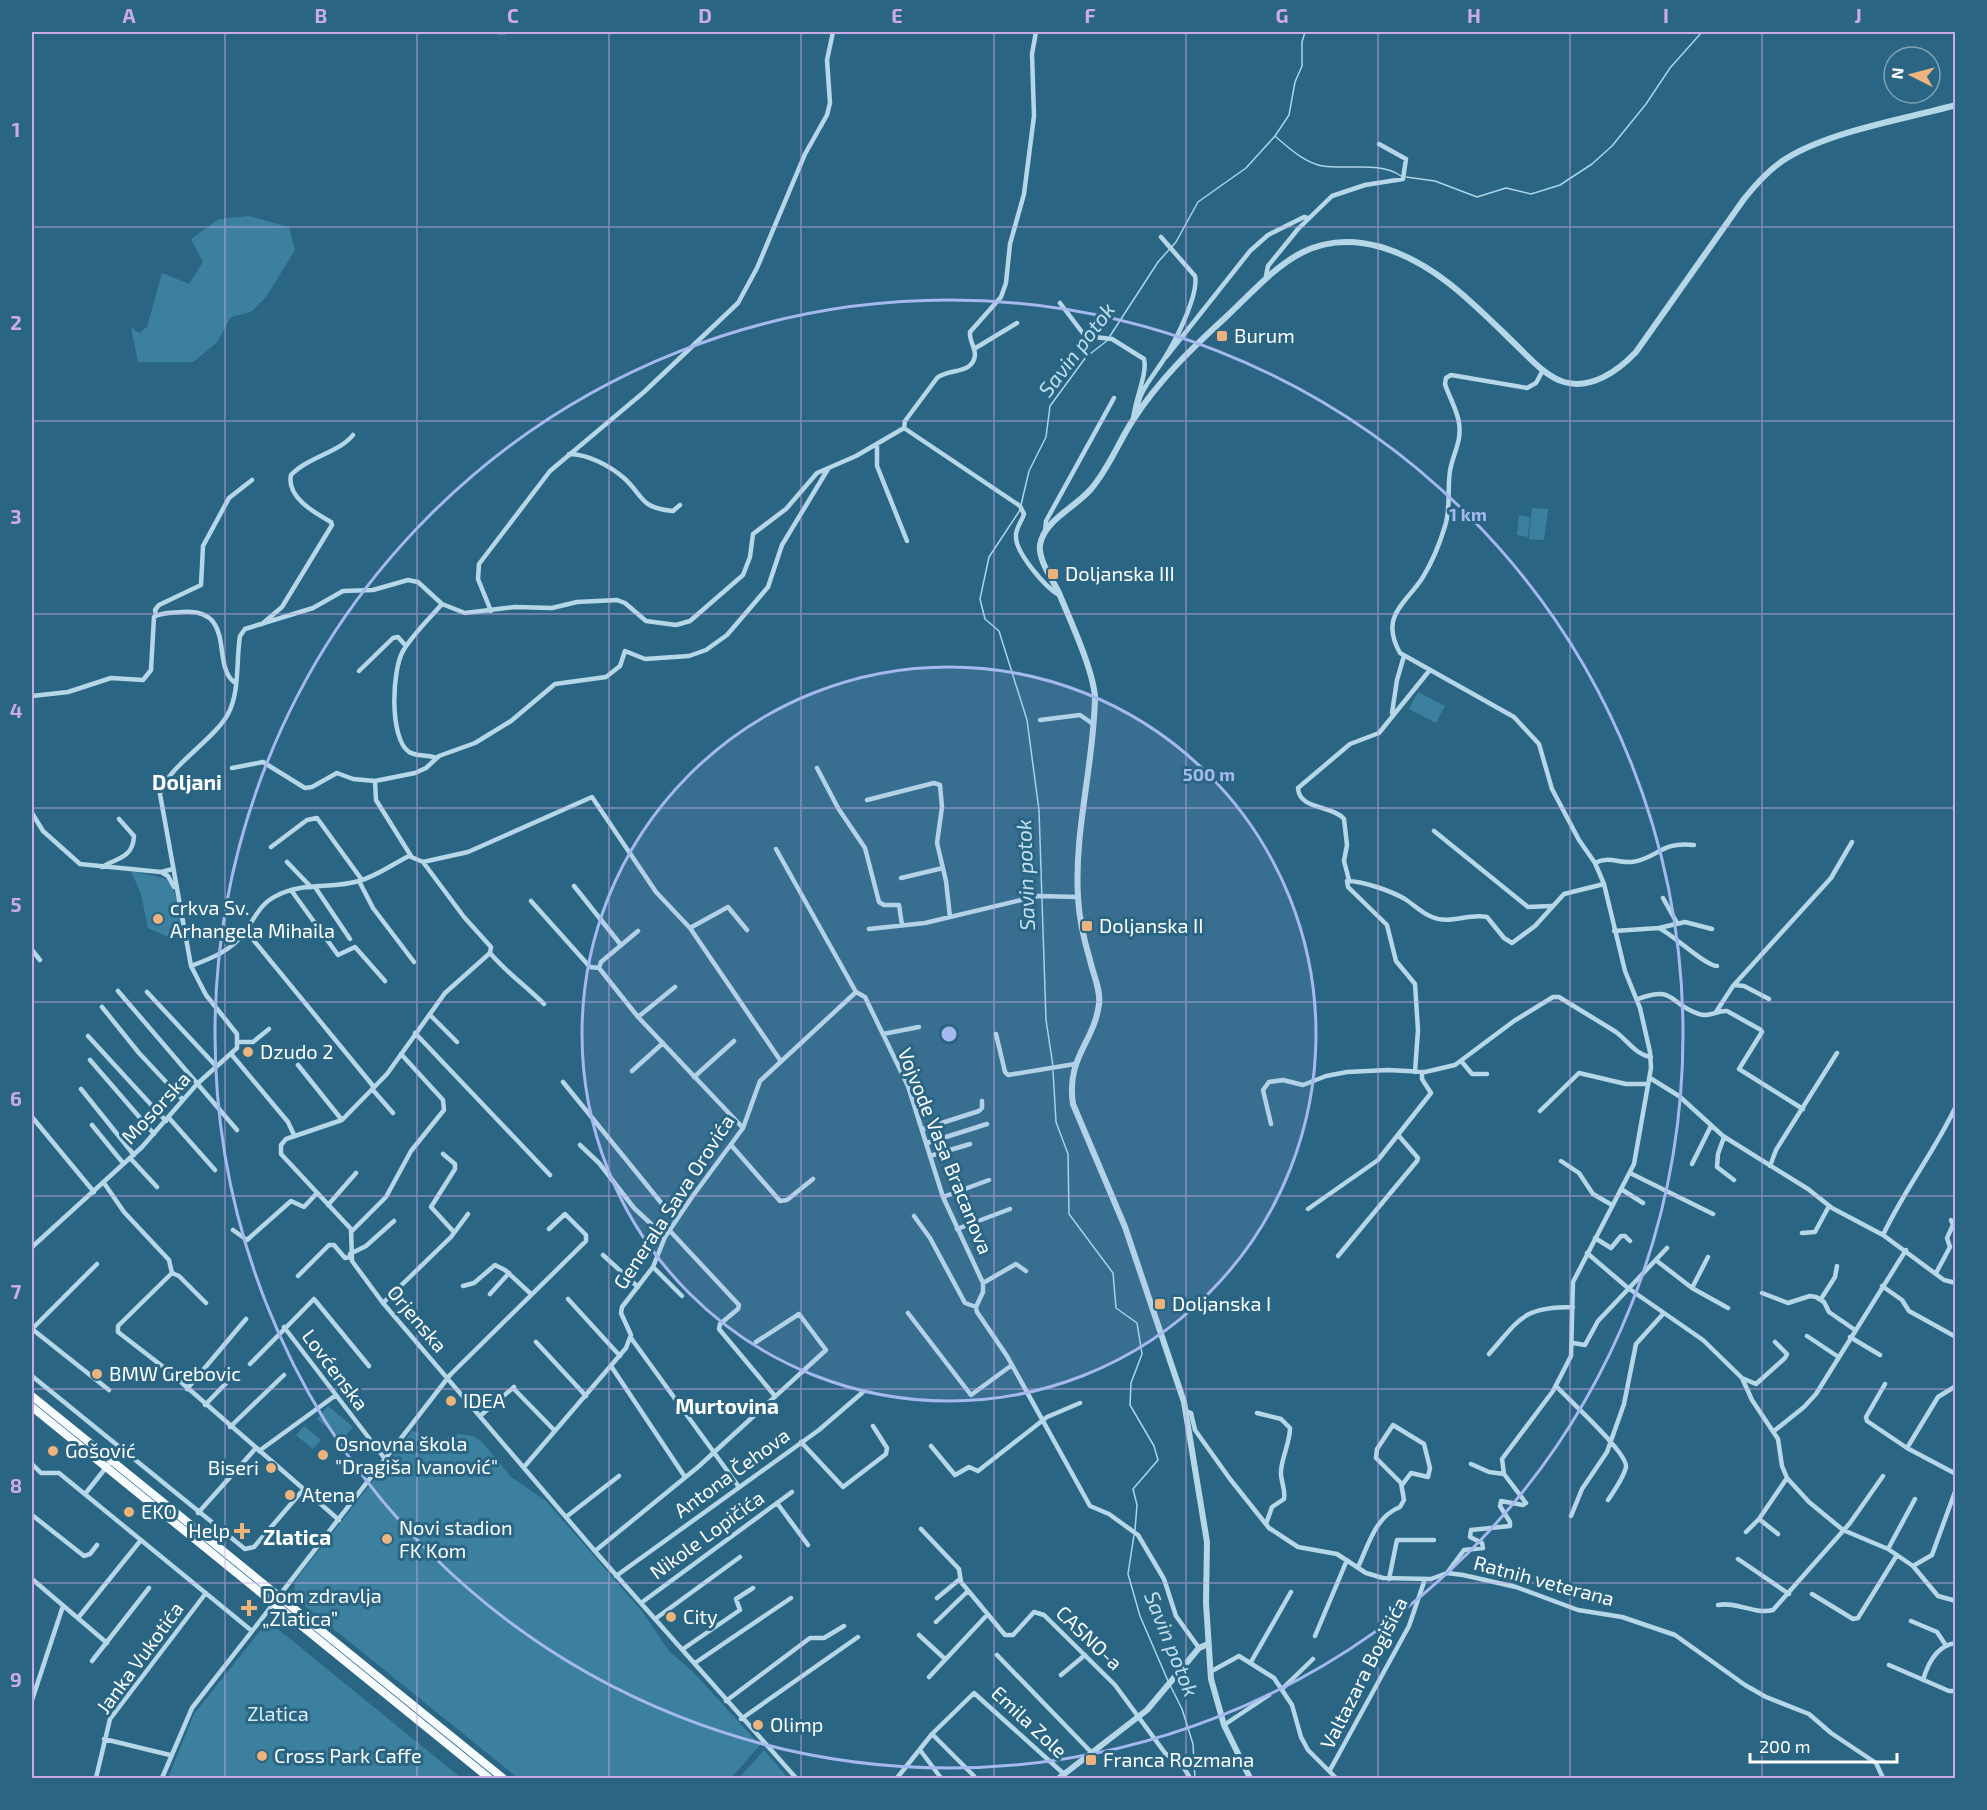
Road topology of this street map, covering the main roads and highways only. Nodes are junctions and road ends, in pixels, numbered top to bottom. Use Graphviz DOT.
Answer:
graph roads {
  1 [pos="32,1396"];
  2 [pos="32,1407"];
  3 [pos="109,1464"];
  4 [pos="276,1600"];
  5 [pos="489,1779"];
  6 [pos="503,1779"];
  1 -- 3 [label="main road"];
  2 -- 3 [label="main road"];
  3 -- 4 [label="main road"];
  4 -- 5 [label="main road"];
  4 -- 6 [label="main road"];
}
